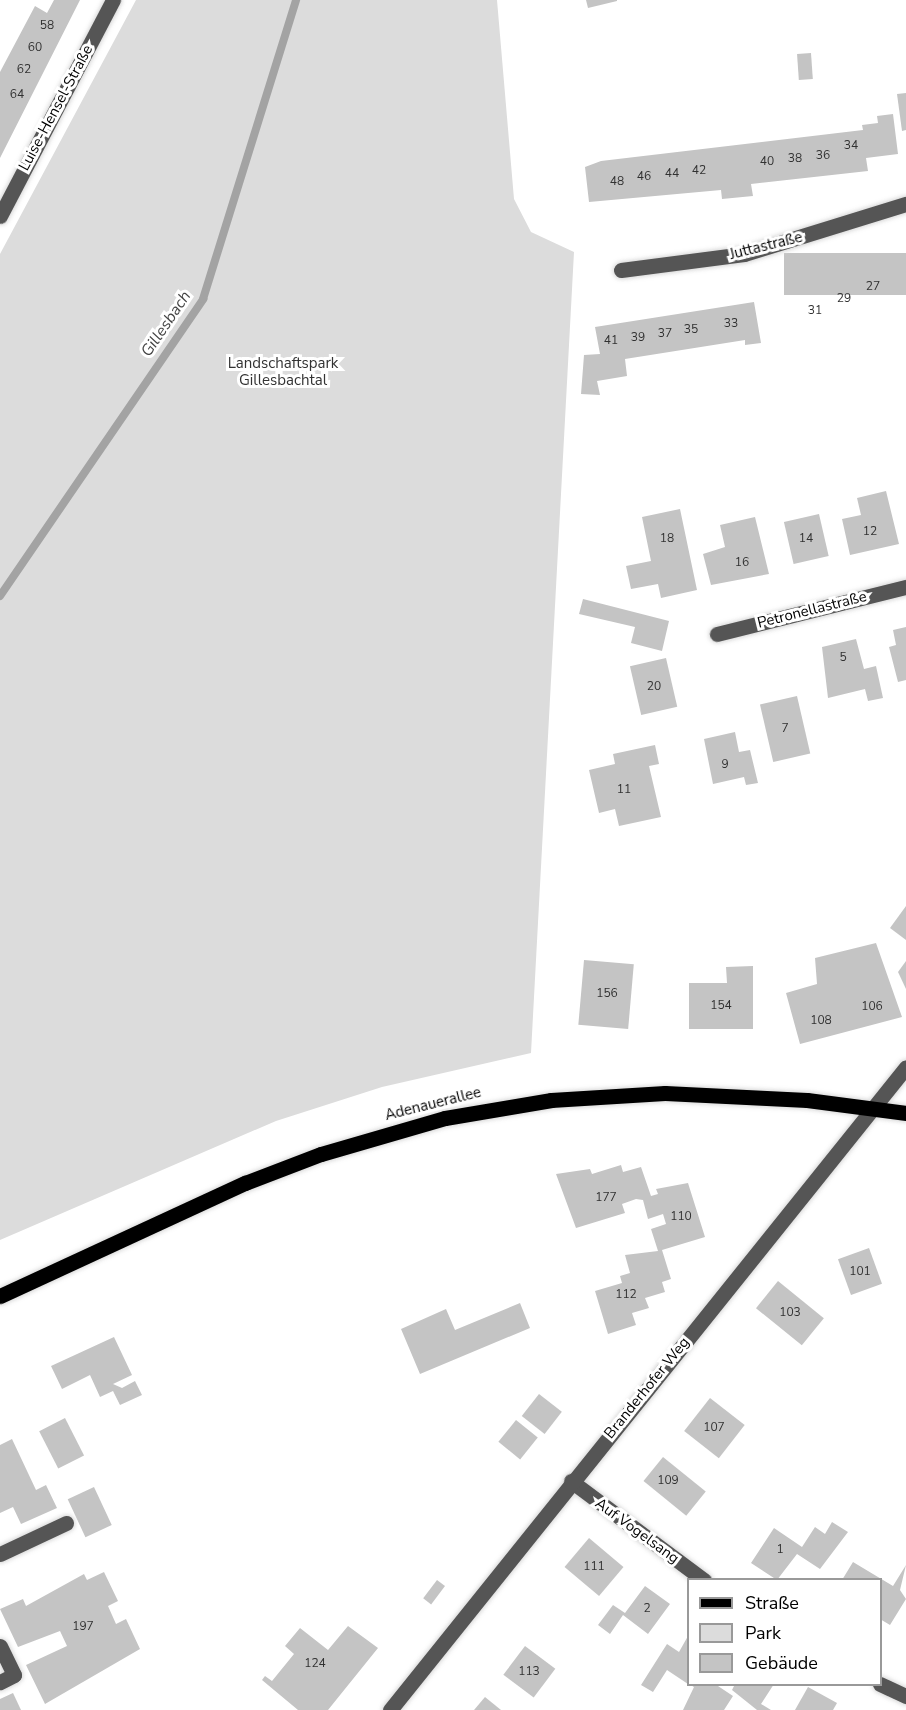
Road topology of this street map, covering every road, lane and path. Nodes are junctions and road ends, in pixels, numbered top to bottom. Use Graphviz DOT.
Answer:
graph roads {
  1 [pos="113,0"];
  2 [pos="906,204"];
  3 [pos="0,216"];
  4 [pos="621,270"];
  5 [pos="906,587"];
  6 [pos="717,634"];
  7 [pos="906,1067"];
  8 [pos="874,1108"];
  9 [pos="906,1113"];
  10 [pos="0,1296"];
  11 [pos="571,1481"];
  12 [pos="66,1523"];
  13 [pos="0,1554"];
  14 [pos="701,1578"];
  15 [pos="0,1646"];
  16 [pos="0,1682"];
  17 [pos="882,1684"];
  18 [pos="906,1696"];
  19 [pos="390,1710"];
  1 -- 3 [label="street, Luise-Hensel-Straße"];
  2 -- 4 [label="street, Juttastraße"];
  5 -- 6 [label="street, Petronellastraße"];
  7 -- 8 [label="street, Branderhofer Weg"];
  8 -- 9 [label="main road, Adenauerallee"];
  8 -- 10 [label="main road, Adenauerallee"];
  8 -- 11 [label="street, Branderhofer Weg"];
  11 -- 14 [label="street, Auf Vogelsang"];
  11 -- 19 [label="street, Branderhofer Weg"];
  12 -- 13 [label="street"];
  15 -- 16 [label="street"];
  17 -- 18 [label="street"];
}
